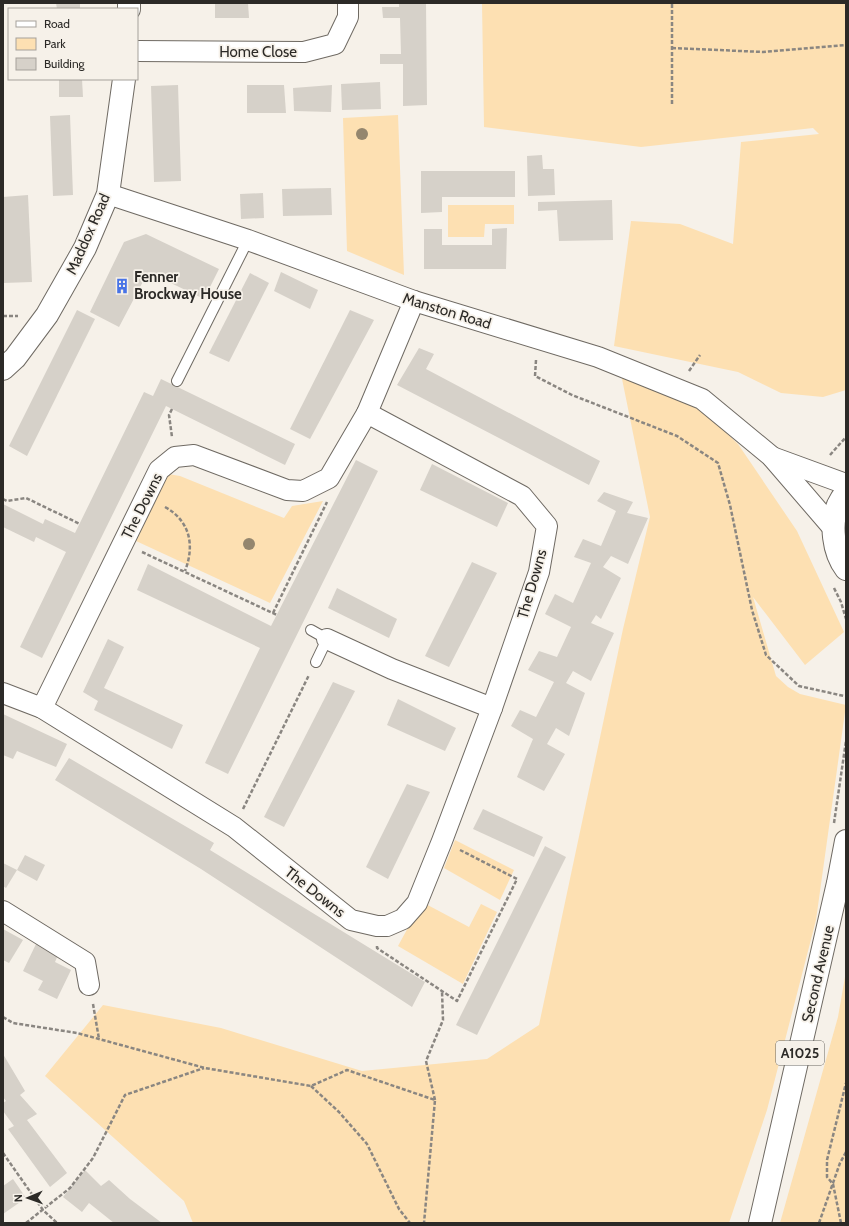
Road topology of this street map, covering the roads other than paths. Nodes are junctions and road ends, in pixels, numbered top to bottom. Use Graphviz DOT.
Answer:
graph roads {
  1 [pos="348,3"];
  2 [pos="138,51"];
  3 [pos="124,80"];
  4 [pos="108,194"];
  5 [pos="248,240"];
  6 [pos="414,301"];
  7 [pos="7,361"];
  8 [pos="177,381"];
  9 [pos="366,413"];
  10 [pos="771,456"];
  11 [pos="846,484"];
  12 [pos="846,492"];
  13 [pos="833,528"];
  14 [pos="846,568"];
  15 [pos="319,634"];
  16 [pos="316,662"];
  17 [pos="3,693"];
  18 [pos="42,708"];
  19 [pos="492,708"];
  20 [pos="846,842"];
  21 [pos="3,911"];
  22 [pos="89,985"];
  23 [pos="760,1223"];
  1 -- 2 [label="street, Home Close"];
  3 -- 4 [label="main road, Maddox Road"];
  4 -- 5 [label="street, Manston Road"];
  4 -- 7 [label="main road, Maddox Road"];
  5 -- 6 [label="street, Manston Road"];
  5 -- 8 [label="lane"];
  6 -- 9 [label="street"];
  6 -- 10 [label="street, Manston Road"];
  9 -- 18 [label="street, The Downs"];
  9 -- 19 [label="street, The Downs"];
  10 -- 11 [label="street, Manston Road"];
  10 -- 13 [label="street, Manston Road"];
  12 -- 13 [label="main road"];
  13 -- 14 [label="main road"];
  15 -- 16 [label="lane"];
  15 -- 19 [label="street"];
  17 -- 18 [label="street, The Downs"];
  18 -- 19 [label="street, The Downs"];
  20 -- 23 [label="main road, Second Avenue / A1025"];
  21 -- 22 [label="street"];
}
